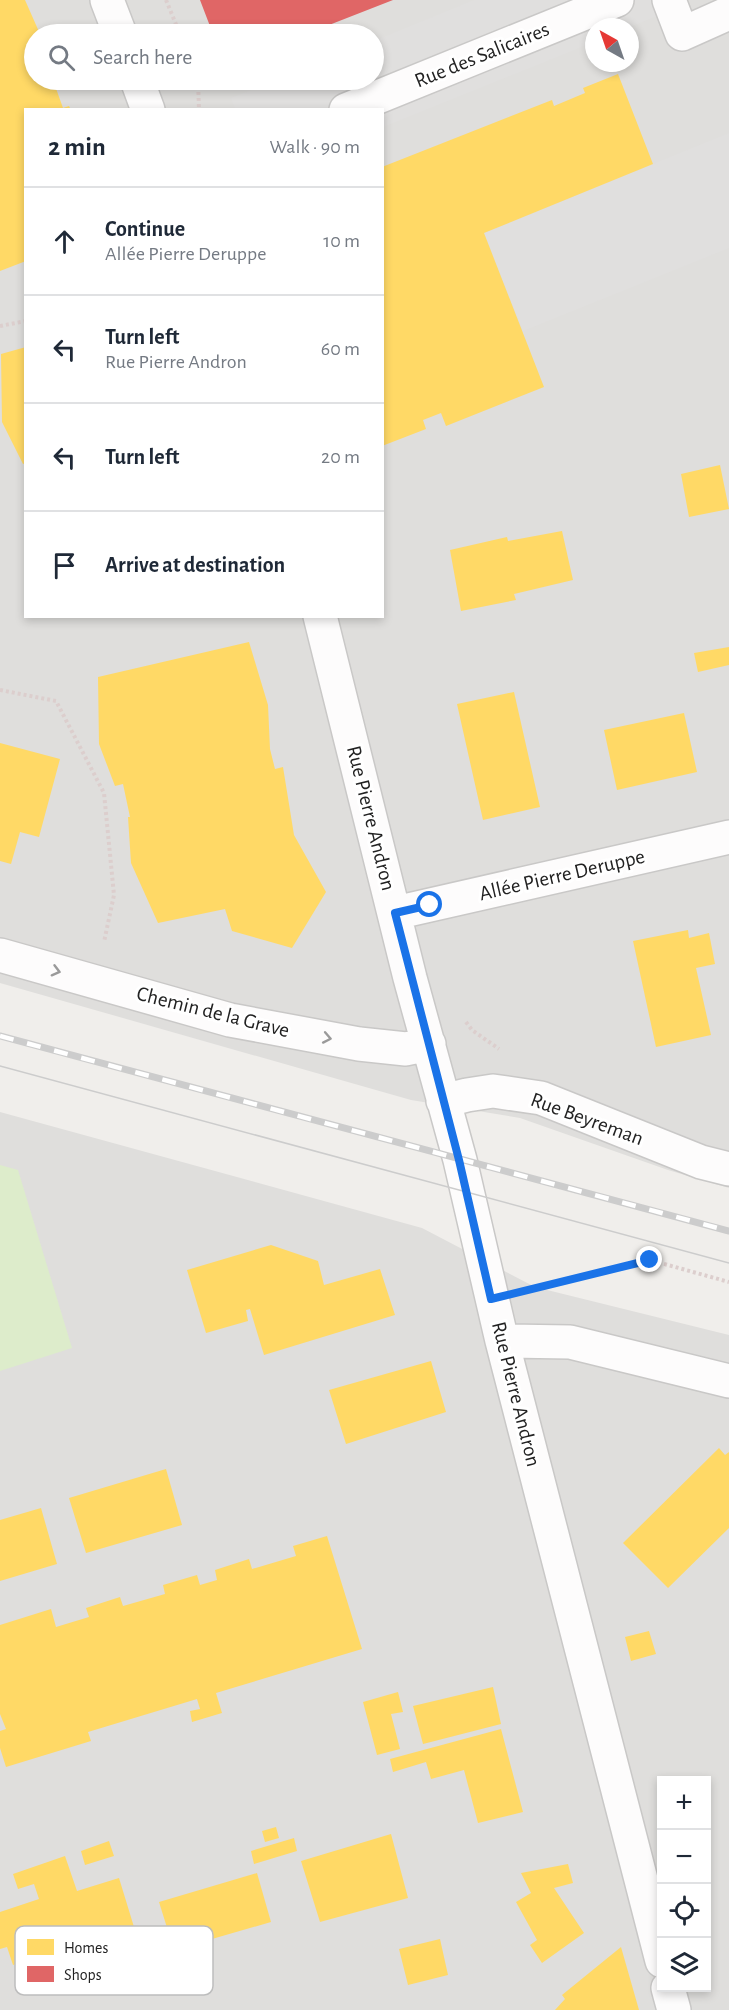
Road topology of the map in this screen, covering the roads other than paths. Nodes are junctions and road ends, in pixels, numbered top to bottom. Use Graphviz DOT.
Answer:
graph roads {
  1 [pos="106,0"];
  2 [pos="617,0"];
  3 [pos="669,0"];
  4 [pos="729,13"];
  5 [pos="116,24"];
  6 [pos="141,90"];
  7 [pos="147,108"];
  8 [pos="351,108"];
  9 [pos="321,618"];
  10 [pos="729,837"];
  11 [pos="395,913"];
  12 [pos="0,956"];
  13 [pos="429,1044"];
  14 [pos="443,1101"];
  15 [pos="729,1169"];
  16 [pos="502,1341"];
  17 [pos="729,1381"];
  18 [pos="657,1942"];
  19 [pos="669,1992"];
  20 [pos="674,2010"];
  1 -- 5 [label="street"];
  2 -- 8 [label="street, Rue des Salicaires"];
  3 -- 4 [label="street"];
  6 -- 7 [label="street"];
  9 -- 11 [label="street, Rue Pierre Andron"];
  10 -- 11 [label="street, Allée Pierre Deruppe"];
  11 -- 13 [label="street, Rue Pierre Andron"];
  12 -- 13 [label="street, Chemin de la Grave, one-way"];
  13 -- 14 [label="street, Rue Pierre Andron"];
  14 -- 15 [label="street, Rue Beyreman"];
  14 -- 16 [label="street, Rue Pierre Andron"];
  16 -- 17 [label="street"];
  16 -- 18 [label="street, Rue Pierre Andron"];
  19 -- 20 [label="street"];
}
